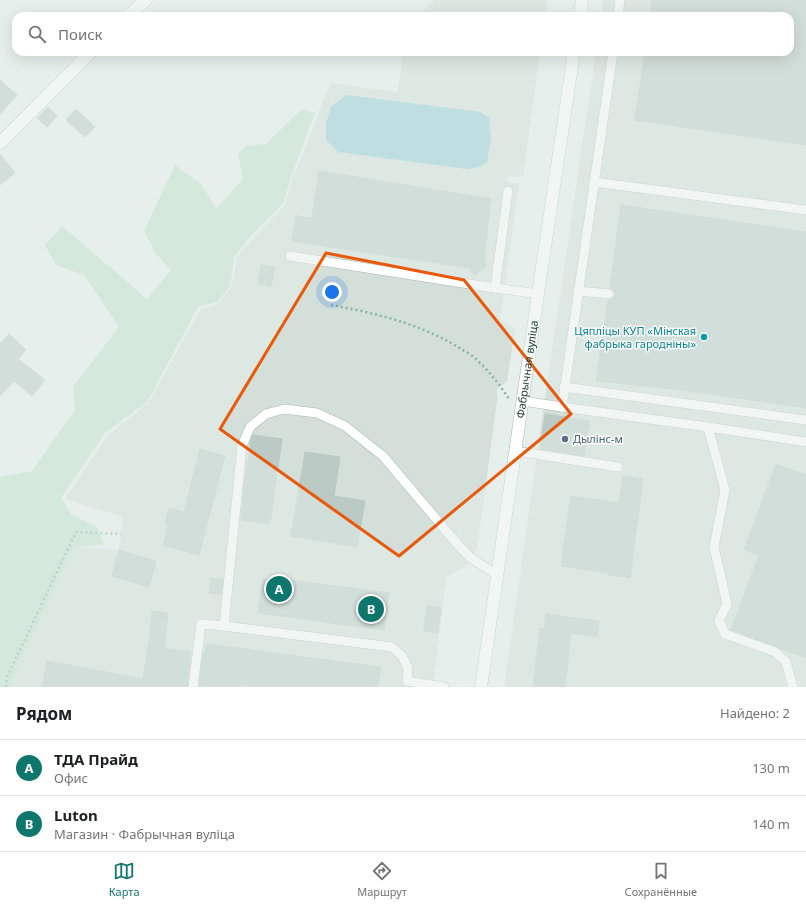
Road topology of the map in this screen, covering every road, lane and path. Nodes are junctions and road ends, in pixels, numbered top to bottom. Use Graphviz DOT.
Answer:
graph roads {
  1 [pos="146,0"];
  2 [pos="582,0"];
  3 [pos="620,0"];
  4 [pos="132,12"];
  5 [pos="580,12"];
  6 [pos="618,12"];
  7 [pos="87,56"];
  8 [pos="573,56"];
  9 [pos="612,56"];
  10 [pos="0,142"];
  11 [pos="594,182"];
  12 [pos="508,191"];
  13 [pos="806,210"];
  14 [pos="290,256"];
  15 [pos="495,288"];
  16 [pos="578,291"];
  17 [pos="538,294"];
  18 [pos="609,294"];
  19 [pos="330,305"];
  20 [pos="564,387"];
  21 [pos="523,401"];
  22 [pos="562,407"];
  23 [pos="520,417"];
  24 [pos="806,420"];
  25 [pos="708,427"];
  26 [pos="806,442"];
  27 [pos="515,452"];
  28 [pos="618,467"];
  29 [pos="121,534"];
  30 [pos="497,575"];
  31 [pos="224,626"];
  32 [pos="406,684"];
  33 [pos="6,687"];
  34 [pos="193,687"];
  35 [pos="444,687"];
  36 [pos="481,687"];
  37 [pos="793,687"];
  1 -- 4 [label="street"];
  2 -- 5 [label="street"];
  3 -- 6 [label="lane"];
  7 -- 10 [label="street"];
  8 -- 17 [label="street, Фабрычная вуліца"];
  9 -- 11 [label="lane"];
  11 -- 13 [label="lane"];
  11 -- 16 [label="lane"];
  12 -- 15 [label="lane"];
  14 -- 15 [label="lane"];
  15 -- 17 [label="lane"];
  16 -- 18 [label="lane"];
  16 -- 20 [label="lane"];
  17 -- 21 [label="street, Фабрычная вуліца"];
  19 -- 23 [label="path"];
  20 -- 22 [label="lane"];
  20 -- 24 [label="lane"];
  21 -- 22 [label="lane"];
  21 -- 23 [label="street, Фабрычная вуліца"];
  22 -- 25 [label="lane"];
  23 -- 27 [label="street, Фабрычная вуліца"];
  25 -- 26 [label="lane"];
  25 -- 37 [label="lane"];
  27 -- 28 [label="lane"];
  27 -- 30 [label="street, Фабрычная вуліца"];
  29 -- 33 [label="path"];
  30 -- 31 [label="lane"];
  30 -- 36 [label="street, Фабрычная вуліца"];
  31 -- 32 [label="lane"];
  31 -- 34 [label="lane"];
  32 -- 35 [label="lane"];
}
